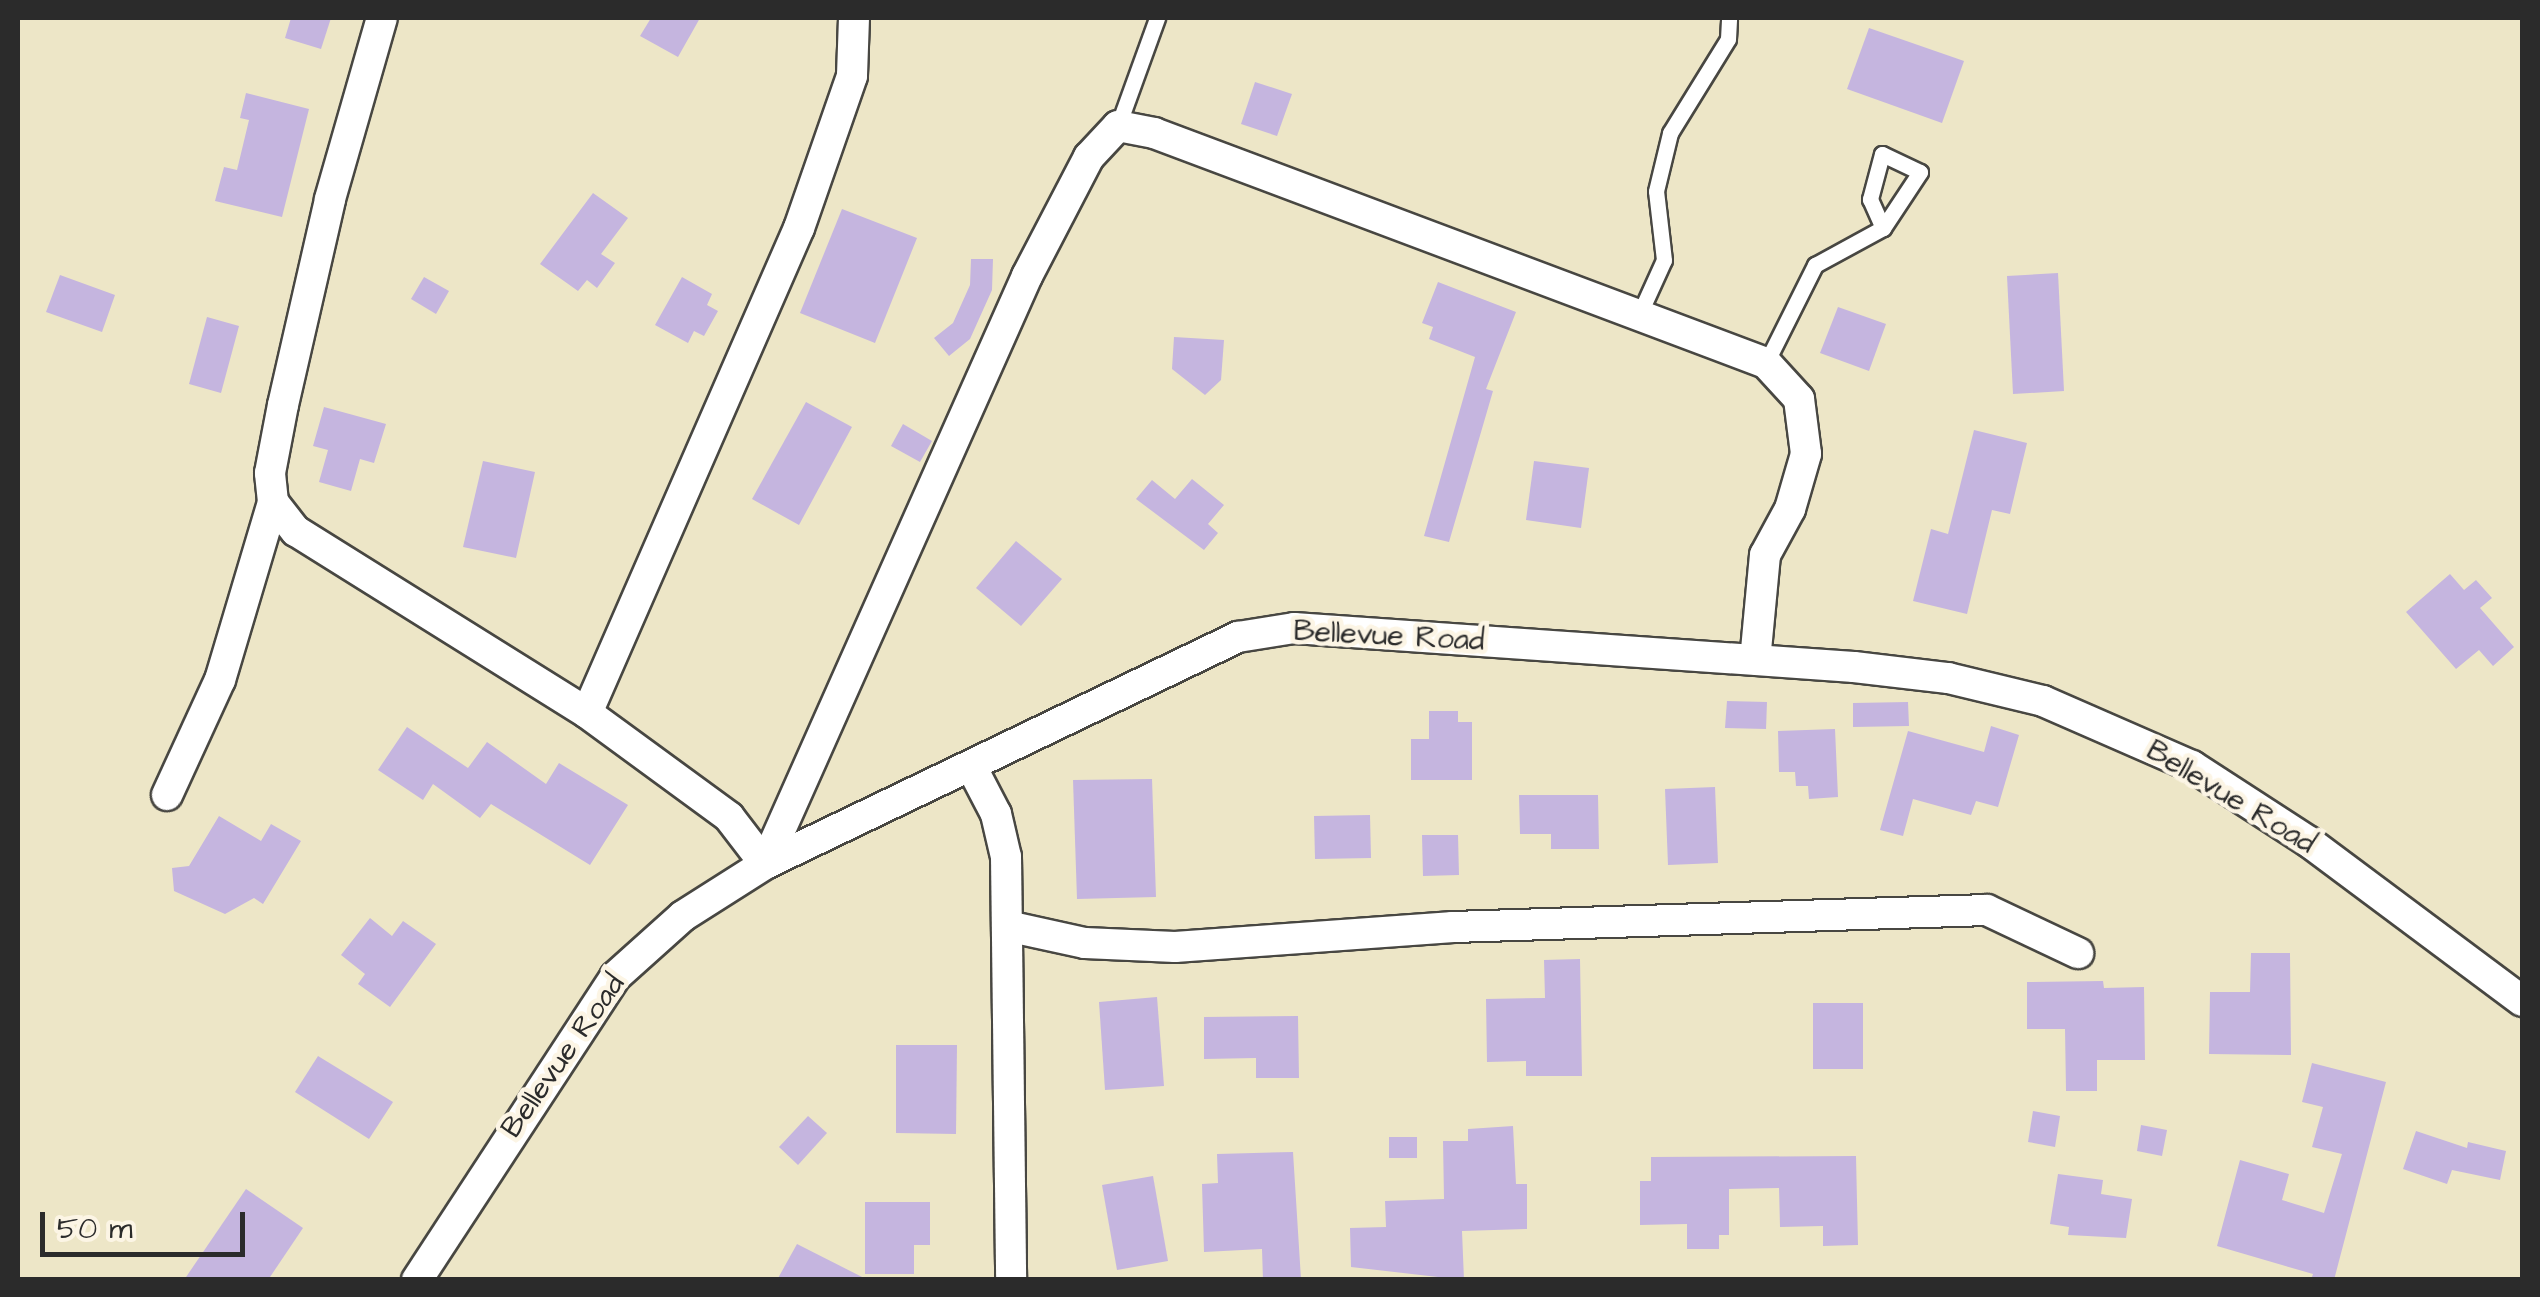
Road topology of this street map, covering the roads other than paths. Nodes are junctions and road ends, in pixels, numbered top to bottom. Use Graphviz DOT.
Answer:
graph roads {
  1 [pos="382,18"];
  2 [pos="854,18"];
  3 [pos="1157,18"];
  4 [pos="1729,18"];
  5 [pos="1118,126"];
  6 [pos="1884,228"];
  7 [pos="1639,316"];
  8 [pos="1766,363"];
  9 [pos="273,502"];
  10 [pos="1756,660"];
  11 [pos="586,713"];
  12 [pos="971,766"];
  13 [pos="167,796"];
  14 [pos="764,864"];
  15 [pos="1008,926"];
  16 [pos="2078,954"];
  17 [pos="2522,1001"];
  18 [pos="417,1280"];
  19 [pos="1011,1280"];
  1 -- 9 [label="street"];
  2 -- 11 [label="street"];
  3 -- 5 [label="lane"];
  4 -- 7 [label="lane"];
  5 -- 7 [label="street"];
  5 -- 14 [label="street"];
  6 -- 8 [label="lane"];
  7 -- 8 [label="street"];
  8 -- 10 [label="street"];
  9 -- 11 [label="street"];
  9 -- 13 [label="street"];
  10 -- 12 [label="street, Bellevue Road"];
  10 -- 17 [label="street, Bellevue Road"];
  11 -- 14 [label="street"];
  12 -- 14 [label="street, Bellevue Road"];
  12 -- 15 [label="street"];
  14 -- 18 [label="street, Bellevue Road"];
  15 -- 16 [label="street"];
  15 -- 19 [label="street"];
}
